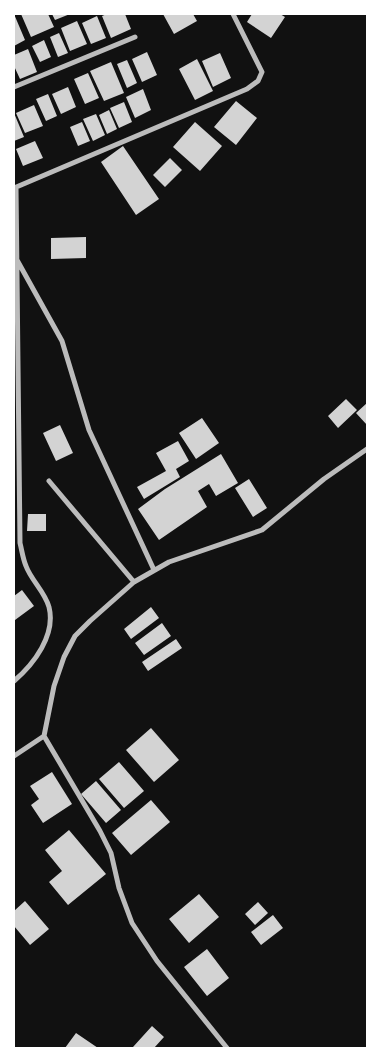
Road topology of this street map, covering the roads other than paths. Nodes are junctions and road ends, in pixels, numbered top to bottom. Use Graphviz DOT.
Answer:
graph roads {
  1 [pos="233,14"];
  2 [pos="135,37"];
  3 [pos="14,87"];
  4 [pos="15,188"];
  5 [pos="17,260"];
  6 [pos="16,406"];
  7 [pos="367,449"];
  8 [pos="49,481"];
  9 [pos="154,570"];
  10 [pos="134,582"];
  11 [pos="14,681"];
  12 [pos="44,736"];
  13 [pos="14,756"];
  14 [pos="228,1048"];
  1 -- 4 [label="street"];
  2 -- 3 [label="street"];
  4 -- 5 [label="street"];
  5 -- 6 [label="street"];
  5 -- 9 [label="street"];
  6 -- 11 [label="street"];
  7 -- 9 [label="street"];
  8 -- 10 [label="street"];
  9 -- 10 [label="street"];
  10 -- 12 [label="street"];
  12 -- 13 [label="street"];
  12 -- 14 [label="street"];
}
